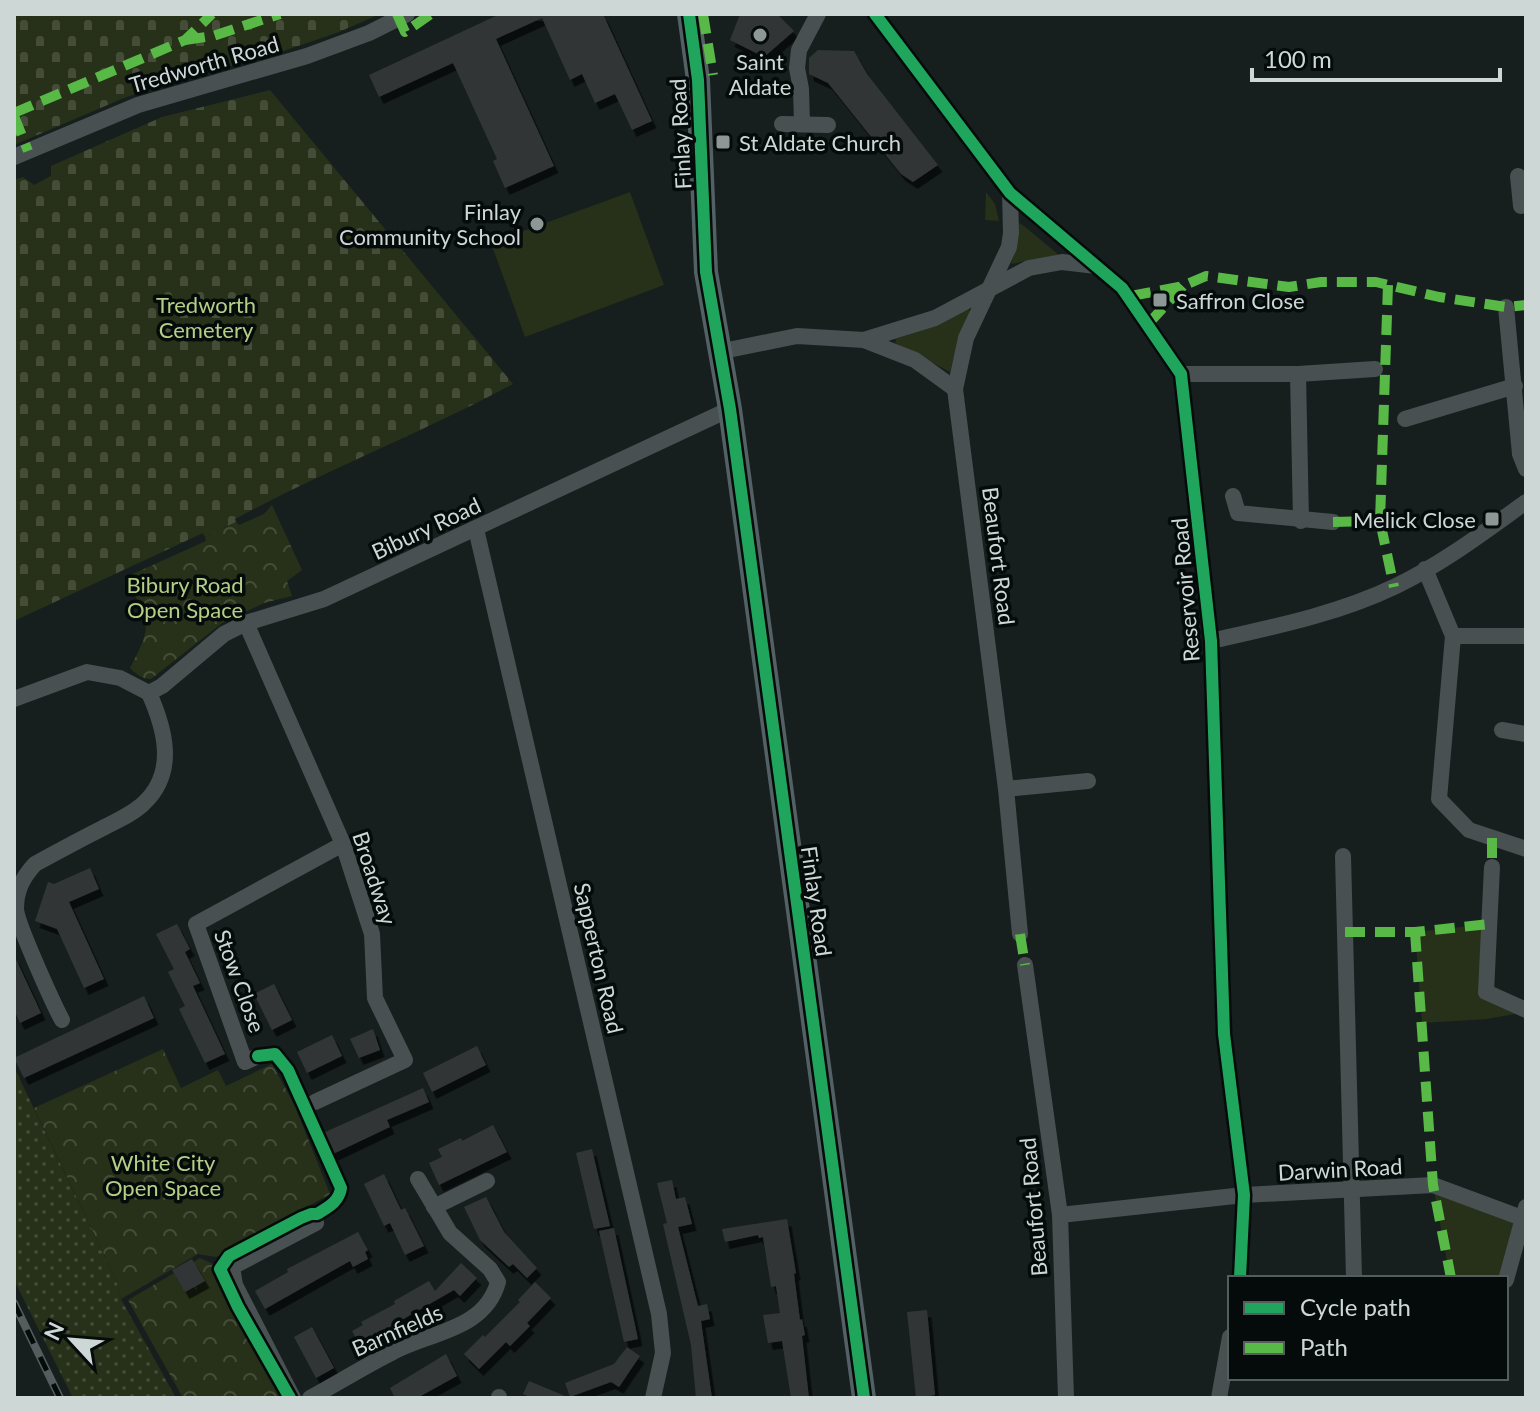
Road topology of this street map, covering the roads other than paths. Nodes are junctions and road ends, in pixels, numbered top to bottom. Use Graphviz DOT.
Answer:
graph roads {
  1 [pos="407,14"];
  2 [pos="689,14"];
  3 [pos="818,14"];
  4 [pos="875,14"];
  5 [pos="802,123"];
  6 [pos="782,124"];
  7 [pos="828,125"];
  8 [pos="14,157"];
  9 [pos="1010,193"];
  10 [pos="706,252"];
  11 [pos="1098,266"];
  12 [pos="991,286"];
  13 [pos="1506,307"];
  14 [pos="864,340"];
  15 [pos="728,350"];
  16 [pos="1375,369"];
  17 [pos="1181,374"];
  18 [pos="1298,374"];
  19 [pos="1515,386"];
  20 [pos="955,389"];
  21 [pos="730,409"];
  22 [pos="1405,419"];
  23 [pos="1526,469"];
  24 [pos="1233,496"];
  25 [pos="1526,502"];
  26 [pos="1301,521"];
  27 [pos="1333,522"];
  28 [pos="476,529"];
  29 [pos="1425,569"];
  30 [pos="246,623"];
  31 [pos="1453,636"];
  32 [pos="1526,636"];
  33 [pos="1211,641"];
  34 [pos="149,693"];
  35 [pos="14,699"];
  36 [pos="1502,730"];
  37 [pos="1526,734"];
  38 [pos="1088,781"];
  39 [pos="1006,789"];
  40 [pos="343,844"];
  41 [pos="1526,849"];
  42 [pos="1343,856"];
  43 [pos="1492,867"];
  44 [pos="1020,934"];
  45 [pos="1025,965"];
  46 [pos="1526,1010"];
  47 [pos="62,1020"];
  48 [pos="258,1056"];
  49 [pos="315,1102"];
  50 [pos="418,1179"];
  51 [pos="487,1181"];
  52 [pos="1353,1191"];
  53 [pos="1244,1195"];
  54 [pos="434,1207"];
  55 [pos="1524,1212"];
  56 [pos="1060,1215"];
  57 [pos="316,1223"];
  58 [pos="1240,1276"];
  59 [pos="1354,1276"];
  60 [pos="1507,1276"];
  61 [pos="1228,1348"];
  62 [pos="293,1398"];
  63 [pos="310,1398"];
  64 [pos="653,1398"];
  65 [pos="864,1398"];
  66 [pos="1066,1398"];
  67 [pos="1219,1398"];
  1 -- 8 [label="street, Tredworth Road"];
  2 -- 10 [label="highway, Finlay Road"];
  3 -- 5 [label="street"];
  4 -- 9 [label="street, Reservoir Road"];
  5 -- 6 [label="street"];
  5 -- 7 [label="street"];
  9 -- 11 [label="street, Reservoir Road"];
  9 -- 12 [label="street, Beaufort Road"];
  10 -- 15 [label="highway"];
  10 -- 21 [label="highway"];
  11 -- 12 [label="street"];
  11 -- 17 [label="street, Reservoir Road"];
  12 -- 14 [label="street"];
  12 -- 20 [label="street, Beaufort Road"];
  13 -- 19 [label="street"];
  14 -- 15 [label="street"];
  14 -- 20 [label="street"];
  15 -- 21 [label="highway"];
  16 -- 18 [label="street"];
  17 -- 18 [label="street"];
  17 -- 33 [label="street, Reservoir Road"];
  18 -- 26 [label="street"];
  19 -- 22 [label="street"];
  19 -- 23 [label="street"];
  20 -- 39 [label="street, Beaufort Road"];
  21 -- 28 [label="street, Bibury Road"];
  21 -- 65 [label="highway, Finlay Road"];
  24 -- 26 [label="street"];
  25 -- 29 [label="street"];
  26 -- 27 [label="street"];
  28 -- 30 [label="street, Bibury Road"];
  28 -- 64 [label="street, Sapperton Road"];
  29 -- 31 [label="street"];
  29 -- 33 [label="street"];
  30 -- 34 [label="street, Bibury Road"];
  30 -- 40 [label="street, Broadway"];
  31 -- 32 [label="street"];
  31 -- 41 [label="street"];
  33 -- 53 [label="street, Reservoir Road"];
  34 -- 35 [label="street"];
  34 -- 47 [label="street"];
  36 -- 37 [label="street"];
  38 -- 39 [label="street"];
  39 -- 44 [label="street, Beaufort Road"];
  40 -- 48 [label="street, Stow Close"];
  40 -- 49 [label="street, Broadway"];
  42 -- 52 [label="street"];
  43 -- 46 [label="street"];
  45 -- 56 [label="street, Beaufort Road"];
  50 -- 54 [label="street, Barnfields"];
  51 -- 54 [label="street"];
  52 -- 53 [label="street, Darwin Road"];
  52 -- 55 [label="street, Darwin Road"];
  52 -- 59 [label="street"];
  53 -- 56 [label="street, Darwin Road"];
  53 -- 58 [label="street, Reservoir Road"];
  54 -- 63 [label="street, Barnfields"];
  55 -- 60 [label="street"];
  56 -- 66 [label="street, Beaufort Road"];
  57 -- 62 [label="street"];
  61 -- 67 [label="street"];
}
